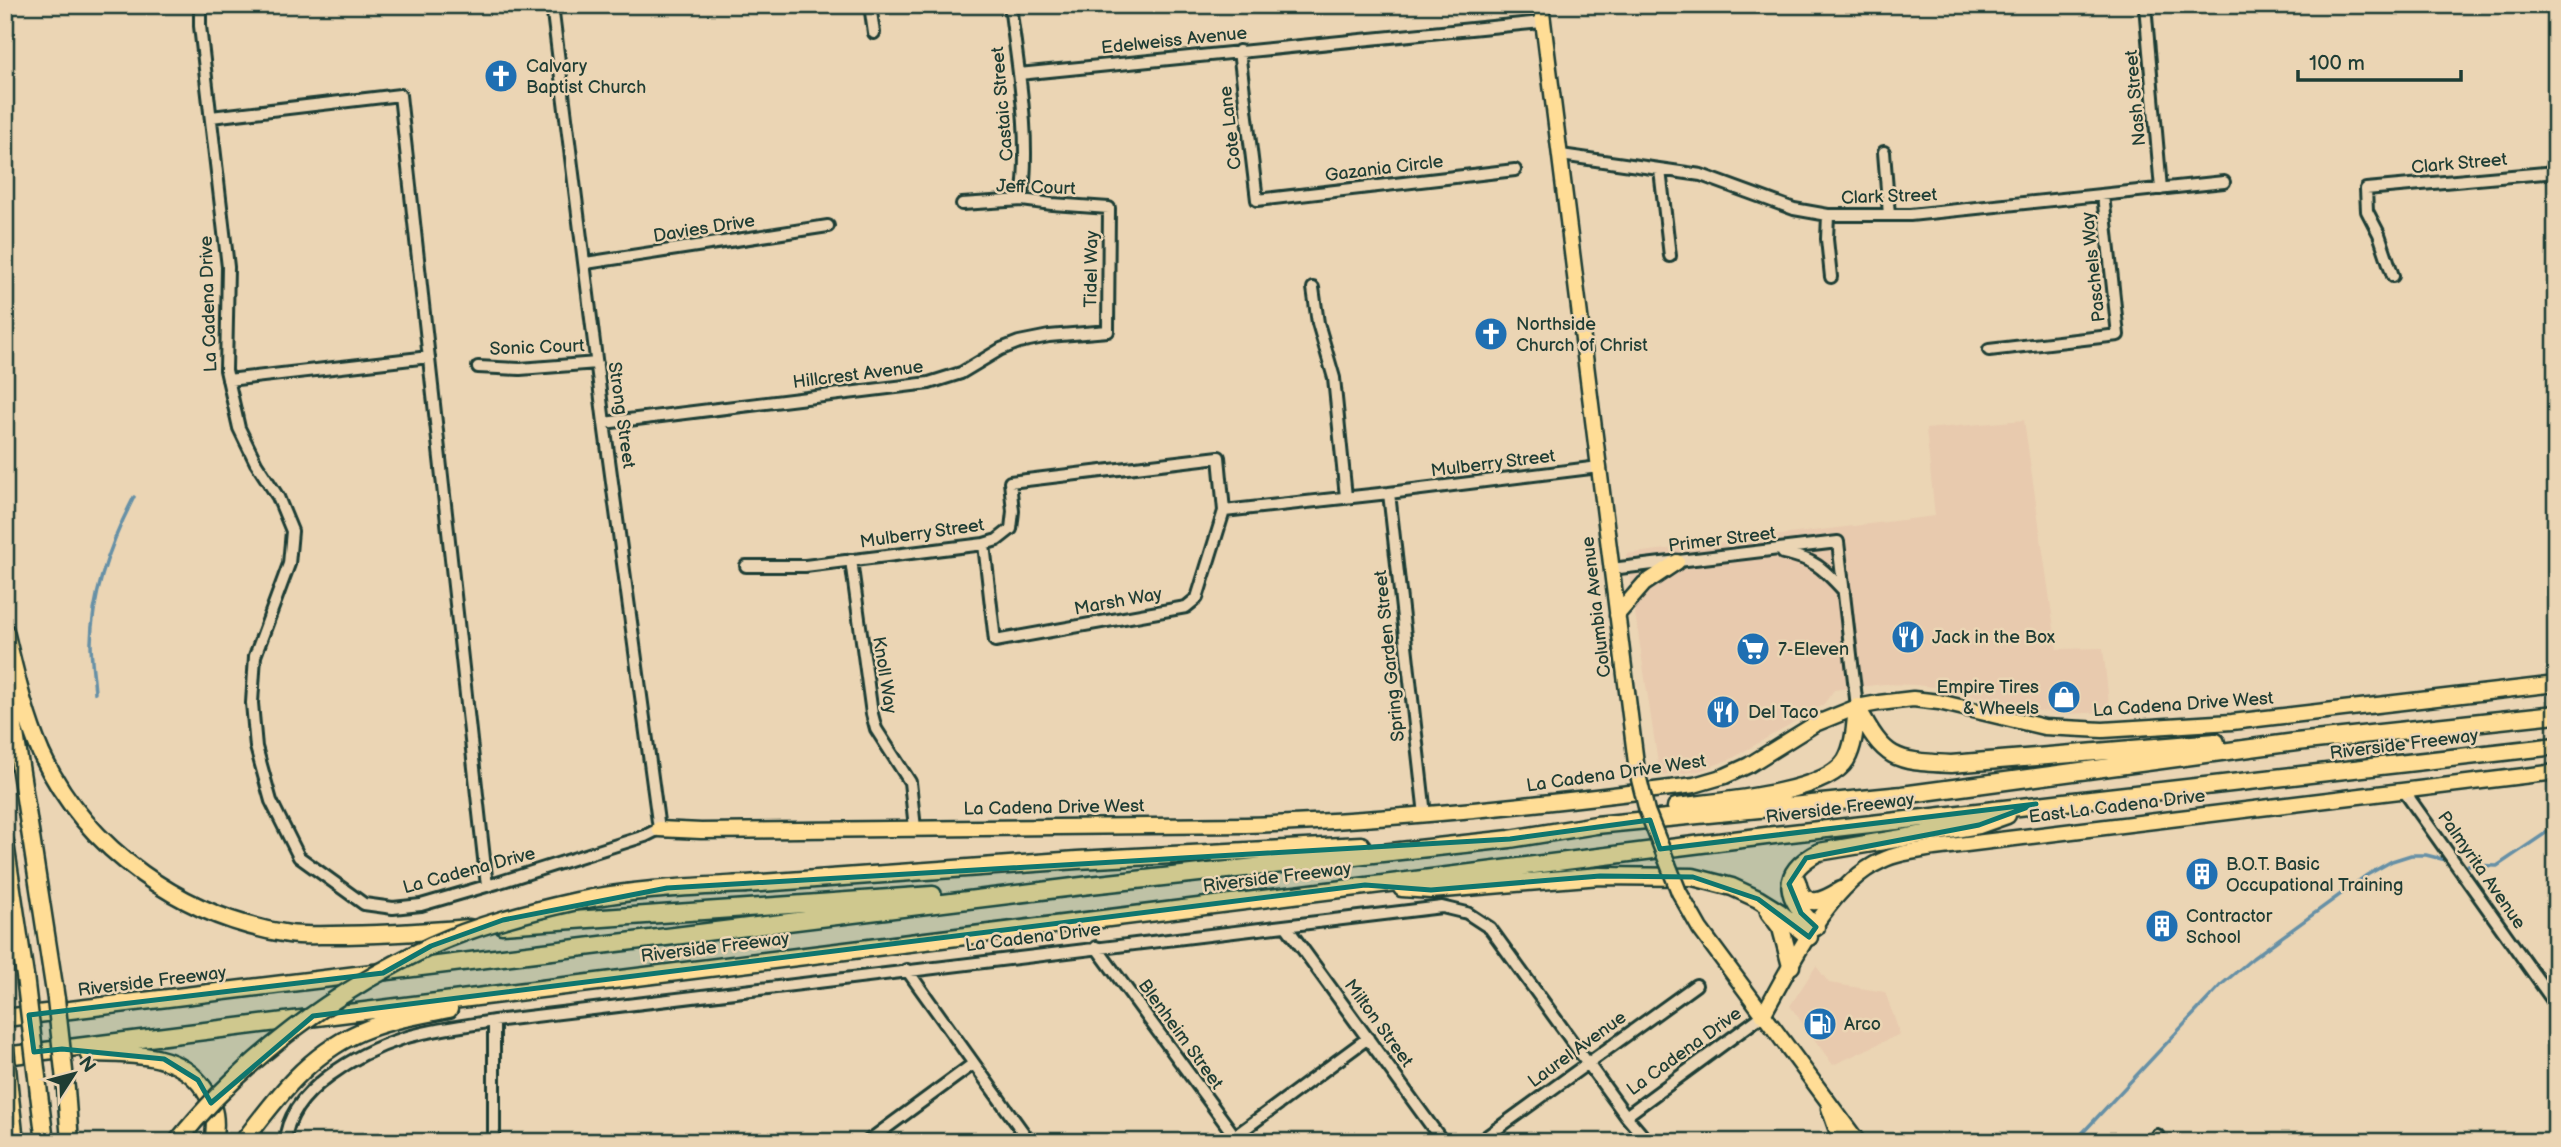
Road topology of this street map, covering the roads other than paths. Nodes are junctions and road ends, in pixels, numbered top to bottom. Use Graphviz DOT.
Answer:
graph roads {
  1 [pos="200,5"];
  2 [pos="552,5"];
  3 [pos="870,5"];
  4 [pos="1010,5"];
  5 [pos="1541,5"];
  6 [pos="2145,5"];
  7 [pos="1542,22"];
  8 [pos="874,33"];
  9 [pos="1239,51"];
  10 [pos="1019,74"];
  11 [pos="211,117"];
  12 [pos="1884,152"];
  13 [pos="1561,155"];
  14 [pos="1515,170"];
  15 [pos="1660,170"];
  16 [pos="2556,172"];
  17 [pos="2224,182"];
  18 [pos="2161,188"];
  19 [pos="2103,195"];
  20 [pos="1022,200"];
  21 [pos="1257,200"];
  22 [pos="962,204"];
  23 [pos="1109,208"];
  24 [pos="1828,215"];
  25 [pos="1889,215"];
  26 [pos="828,226"];
  27 [pos="1670,256"];
  28 [pos="586,263"];
  29 [pos="2393,276"];
  30 [pos="1831,278"];
  31 [pos="1313,288"];
  32 [pos="1108,331"];
  33 [pos="1989,350"];
  34 [pos="429,357"];
  35 [pos="597,363"];
  36 [pos="478,367"];
  37 [pos="228,380"];
  38 [pos="604,423"];
  39 [pos="1219,457"];
  40 [pos="1599,467"];
  41 [pos="1389,493"];
  42 [pos="1346,497"];
  43 [pos="1224,511"];
  44 [pos="984,544"];
  45 [pos="1773,551"];
  46 [pos="851,560"];
  47 [pos="1677,562"];
  48 [pos="746,566"];
  49 [pos="1611,569"];
  50 [pos="1844,592"];
  51 [pos="1618,615"];
  52 [pos="5,631"];
  53 [pos="5,669"];
  54 [pos="2556,684"];
  55 [pos="1857,707"];
  56 [pos="2556,713"];
  57 [pos="2296,742"];
  58 [pos="2556,746"];
  59 [pos="2556,772"];
  60 [pos="2404,790"];
  61 [pos="2036,804"];
  62 [pos="1425,815"];
  63 [pos="1596,825"];
  64 [pos="915,828"];
  65 [pos="659,829"];
  66 [pos="1510,839"];
  67 [pos="5,843"];
  68 [pos="1799,865"];
  69 [pos="1090,885"];
  70 [pos="1365,885"];
  71 [pos="486,886"];
  72 [pos="1841,890"];
  73 [pos="1758,899"];
  74 [pos="1286,926"];
  75 [pos="1812,932"];
  76 [pos="1096,947"];
  77 [pos="1791,966"];
  78 [pos="907,970"];
  79 [pos="568,985"];
  80 [pos="1696,985"];
  81 [pos="2556,1004"];
  82 [pos="1763,1015"];
  83 [pos="5,1018"];
  84 [pos="494,1021"];
  85 [pos="1368,1038"];
  86 [pos="5,1048"];
  87 [pos="43,1051"];
  88 [pos="5,1056"];
  89 [pos="1588,1062"];
  90 [pos="973,1065"];
  91 [pos="67,1097"];
  92 [pos="1827,1100"];
  93 [pos="1626,1116"];
  94 [pos="1234,1140"];
  95 [pos="15,1142"];
  96 [pos="45,1142"];
  97 [pos="70,1142"];
  98 [pos="79,1142"];
  99 [pos="177,1142"];
  100 [pos="213,1142"];
  101 [pos="243,1142"];
  102 [pos="285,1142"];
  103 [pos="494,1142"];
  104 [pos="867,1142"];
  105 [pos="1030,1142"];
  106 [pos="1443,1142"];
  107 [pos="1479,1142"];
  108 [pos="1648,1142"];
  109 [pos="1841,1142"];
  110 [pos="1858,1142"];
  1 -- 11 [label="street, La Cadena Drive"];
  2 -- 28 [label="street, Strong Street"];
  3 -- 8 [label="street"];
  4 -- 10 [label="street, Castaic Street"];
  5 -- 7 [label="main road, Columbia Avenue"];
  6 -- 18 [label="street, Nash Street"];
  7 -- 9 [label="street, Edelweiss Avenue"];
  7 -- 13 [label="main road, Columbia Avenue"];
  9 -- 10 [label="street, Edelweiss Avenue"];
  9 -- 21 [label="street, Cote Lane"];
  10 -- 20 [label="street, Castaic Street"];
  11 -- 34 [label="street"];
  11 -- 37 [label="street, La Cadena Drive"];
  12 -- 25 [label="street"];
  13 -- 15 [label="street, Clark Street"];
  13 -- 40 [label="main road, Columbia Avenue"];
  14 -- 21 [label="street, Gazania Circle"];
  15 -- 24 [label="street, Clark Street"];
  15 -- 27 [label="street"];
  16 -- 29 [label="street, Clark Street"];
  17 -- 18 [label="street, Clark Street"];
  18 -- 19 [label="street, Clark Street"];
  19 -- 25 [label="street, Clark Street"];
  19 -- 33 [label="street, Paschels Way"];
  20 -- 22 [label="street, Jeff Court"];
  20 -- 23 [label="street, Jeff Court"];
  23 -- 32 [label="street, Tidel Way"];
  24 -- 25 [label="street, Clark Street"];
  24 -- 30 [label="street"];
  26 -- 28 [label="street, Davies Drive"];
  28 -- 35 [label="street, Strong Street"];
  31 -- 42 [label="street"];
  32 -- 38 [label="street, Hillcrest Avenue"];
  34 -- 37 [label="street"];
  34 -- 71 [label="street"];
  35 -- 36 [label="street, Sonic Court"];
  35 -- 38 [label="street, Strong Street"];
  37 -- 71 [label="street, La Cadena Drive"];
  38 -- 65 [label="street, Strong Street"];
  39 -- 43 [label="street, Marsh Way"];
  39 -- 44 [label="street, Mulberry Street"];
  40 -- 41 [label="street, Mulberry Street"];
  40 -- 49 [label="main road, Columbia Avenue"];
  41 -- 42 [label="street, Mulberry Street"];
  41 -- 62 [label="street, Spring Garden Street"];
  42 -- 43 [label="street, Mulberry Street"];
  43 -- 44 [label="street, Marsh Way"];
  44 -- 46 [label="street, Mulberry Street"];
  45 -- 47 [label="street, Primer Street"];
  45 -- 50 [label="street"];
  45 -- 50 [label="street, Primer Street"];
  46 -- 48 [label="street, Mulberry Street"];
  46 -- 64 [label="street, Knoll Way"];
  47 -- 49 [label="street, Primer Street"];
  47 -- 51 [label="main road"];
  49 -- 51 [label="main road, Columbia Avenue"];
  50 -- 55 [label="street"];
  51 -- 82 [label="main road, Columbia Avenue, bridge"];
  52 -- 69 [label="highway"];
  53 -- 91 [label="highway, bridge"];
  54 -- 55 [label="main road, La Cadena Drive West"];
  55 -- 57 [label="highway"];
  55 -- 62 [label="main road, La Cadena Drive West"];
  55 -- 63 [label="highway"];
  56 -- 57 [label="highway, Riverside Freeway"];
  57 -- 63 [label="highway, Riverside Freeway"];
  58 -- 61 [label="highway, Riverside Freeway"];
  59 -- 60 [label="main road, East La Cadena Drive"];
  60 -- 72 [label="main road, East La Cadena Drive"];
  60 -- 81 [label="street, Palmyrita Avenue"];
  61 -- 68 [label="highway"];
  61 -- 70 [label="highway, Riverside Freeway"];
  62 -- 64 [label="main road, La Cadena Drive West"];
  63 -- 66 [label="highway, Riverside Freeway"];
  64 -- 65 [label="main road, La Cadena Drive West"];
  65 -- 71 [label="street, La Cadena Drive"];
  66 -- 69 [label="highway, Riverside Freeway"];
  66 -- 99 [label="highway, bridge"];
  67 -- 96 [label="highway, bridge"];
  68 -- 72 [label="highway"];
  68 -- 75 [label="highway"];
  69 -- 83 [label="highway, Riverside Freeway"];
  70 -- 73 [label="highway"];
  70 -- 79 [label="highway, Riverside Freeway"];
  72 -- 75 [label="main road, East La Cadena Drive"];
  73 -- 75 [label="highway"];
  73 -- 77 [label="highway"];
  74 -- 76 [label="street, La Cadena Drive"];
  74 -- 85 [label="street, Milton Street"];
  74 -- 89 [label="street, La Cadena Drive"];
  75 -- 77 [label="main road, East La Cadena Drive"];
  76 -- 78 [label="street, La Cadena Drive"];
  76 -- 94 [label="street, Blenheim Street"];
  77 -- 82 [label="main road, East La Cadena Drive"];
  78 -- 84 [label="street, La Cadena Drive"];
  78 -- 90 [label="street"];
  79 -- 87 [label="highway, Riverside Freeway"];
  79 -- 101 [label="highway"];
  80 -- 89 [label="street, Laurel Avenue"];
  82 -- 92 [label="main road, Columbia Avenue"];
  82 -- 93 [label="street, La Cadena Drive"];
  84 -- 102 [label="street, La Cadena Drive"];
  84 -- 103 [label="street"];
  85 -- 94 [label="street"];
  85 -- 106 [label="street, Milton Street"];
  86 -- 95 [label="highway, bridge"];
  87 -- 88 [label="highway, Riverside Freeway"];
  87 -- 100 [label="highway"];
  89 -- 93 [label="street"];
  89 -- 107 [label="street, Laurel Avenue"];
  90 -- 104 [label="street"];
  90 -- 105 [label="street"];
  91 -- 97 [label="highway"];
  91 -- 98 [label="highway"];
  92 -- 109 [label="main road"];
  92 -- 110 [label="main road, Columbia Avenue"];
  93 -- 108 [label="street"];
}
